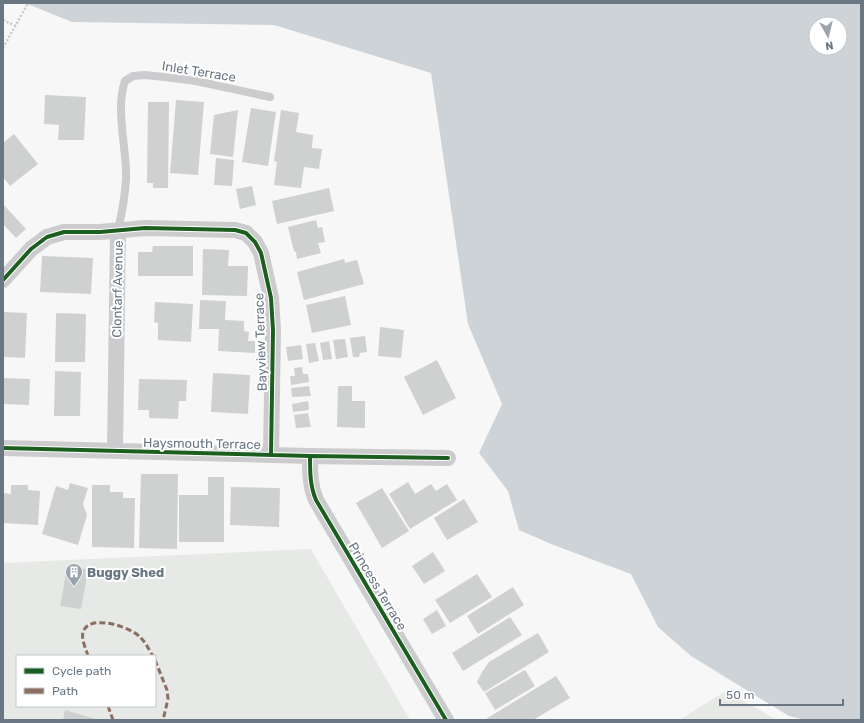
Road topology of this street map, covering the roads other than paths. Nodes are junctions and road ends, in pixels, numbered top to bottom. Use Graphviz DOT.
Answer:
graph roads {
  1 [pos="125,81"];
  2 [pos="270,97"];
  3 [pos="118,230"];
  4 [pos="3,280"];
  5 [pos="3,448"];
  6 [pos="115,451"];
  7 [pos="271,455"];
  8 [pos="310,456"];
  9 [pos="448,458"];
  10 [pos="446,720"];
  1 -- 2 [label="lane, Inlet Terrace"];
  1 -- 3 [label="lane, Clontarf Avenue"];
  3 -- 4 [label="street, Bayview Terrace"];
  3 -- 6 [label="street, Clontarf Avenue"];
  3 -- 7 [label="street, Bayview Terrace"];
  5 -- 6 [label="street, Haysmouth Terrace"];
  6 -- 7 [label="street, Haysmouth Terrace"];
  7 -- 8 [label="street, Haysmouth Terrace"];
  8 -- 9 [label="street, Haysmouth Terrace"];
  8 -- 10 [label="street, Princess Terrace"];
}
